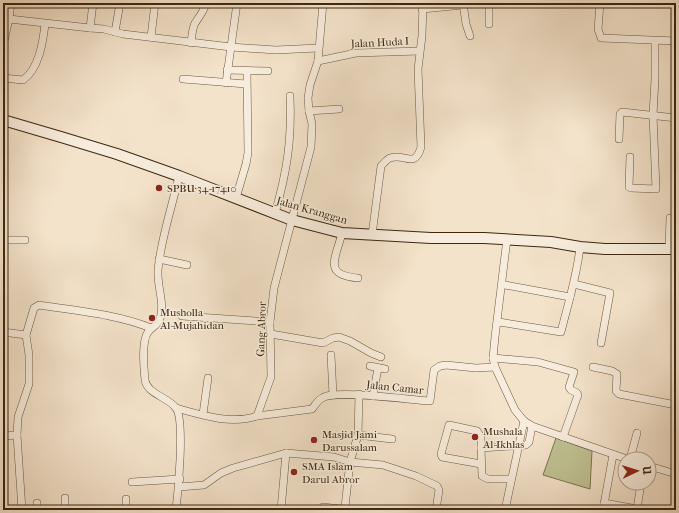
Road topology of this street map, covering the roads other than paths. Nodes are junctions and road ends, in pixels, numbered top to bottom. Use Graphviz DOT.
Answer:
graph roads {
  1 [pos="11,3"];
  2 [pos="93,3"];
  3 [pos="120,3"];
  4 [pos="155,3"];
  5 [pos="206,3"];
  6 [pos="238,3"];
  7 [pos="323,3"];
  8 [pos="489,3"];
  9 [pos="600,3"];
  10 [pos="463,4"];
  11 [pos="423,6"];
  12 [pos="7,22"];
  13 [pos="45,24"];
  14 [pos="489,24"];
  15 [pos="90,28"];
  16 [pos="115,32"];
  17 [pos="470,36"];
  18 [pos="151,38"];
  19 [pos="654,41"];
  20 [pos="676,41"];
  21 [pos="191,43"];
  22 [pos="3,46"];
  23 [pos="231,47"];
  24 [pos="318,48"];
  25 [pos="419,51"];
  26 [pos="318,61"];
  27 [pos="227,70"];
  28 [pos="246,71"];
  29 [pos="268,71"];
  30 [pos="3,78"];
  31 [pos="183,79"];
  32 [pos="226,82"];
  33 [pos="246,84"];
  34 [pos="290,96"];
  35 [pos="339,109"];
  36 [pos="308,111"];
  37 [pos="653,115"];
  38 [pos="676,118"];
  39 [pos="3,120"];
  40 [pos="619,139"];
  41 [pos="630,157"];
  42 [pos="179,176"];
  43 [pos="236,198"];
  44 [pos="275,213"];
  45 [pos="670,218"];
  46 [pos="292,220"];
  47 [pos="342,233"];
  48 [pos="372,235"];
  49 [pos="508,239"];
  50 [pos="3,240"];
  51 [pos="25,240"];
  52 [pos="580,247"];
  53 [pos="673,249"];
  54 [pos="159,259"];
  55 [pos="187,265"];
  56 [pos="358,278"];
  57 [pos="574,284"];
  58 [pos="505,285"];
  59 [pos="570,298"];
  60 [pos="182,316"];
  61 [pos="270,322"];
  62 [pos="499,322"];
  63 [pos="151,328"];
  64 [pos="3,332"];
  65 [pos="271,334"];
  66 [pos="26,335"];
  67 [pos="601,343"];
  68 [pos="331,355"];
  69 [pos="381,357"];
  70 [pos="493,358"];
  71 [pos="370,366"];
  72 [pos="495,367"];
  73 [pos="593,367"];
  74 [pos="208,378"];
  75 [pos="359,394"];
  76 [pos="330,395"];
  77 [pos="373,396"];
  78 [pos="676,405"];
  79 [pos="176,408"];
  80 [pos="203,414"];
  81 [pos="257,416"];
  82 [pos="524,421"];
  83 [pos="532,426"];
  84 [pos="637,433"];
  85 [pos="17,435"];
  86 [pos="358,435"];
  87 [pos="3,436"];
  88 [pos="563,436"];
  89 [pos="392,439"];
  90 [pos="518,446"];
  91 [pos="481,448"];
  92 [pos="632,451"];
  93 [pos="286,453"];
  94 [pos="613,455"];
  95 [pos="617,456"];
  96 [pos="350,462"];
  97 [pos="481,464"];
  98 [pos="657,468"];
  99 [pos="676,474"];
  100 [pos="180,479"];
  101 [pos="511,479"];
  102 [pos="132,482"];
  103 [pos="179,487"];
  104 [pos="640,491"];
  105 [pos="65,498"];
  106 [pos="126,499"];
  107 [pos="323,507"];
  108 [pos="603,507"];
  109 [pos="22,510"];
  110 [pos="65,510"];
  111 [pos="126,510"];
  112 [pos="176,510"];
  113 [pos="281,510"];
  114 [pos="436,510"];
  115 [pos="505,510"];
  1 -- 12 [label="street"];
  2 -- 15 [label="street"];
  3 -- 16 [label="street"];
  4 -- 18 [label="street"];
  5 -- 21 [label="street"];
  6 -- 23 [label="street"];
  7 -- 24 [label="street, Gang Abror"];
  8 -- 14 [label="street"];
  9 -- 19 [label="street"];
  10 -- 11 [label="street"];
  10 -- 17 [label="street"];
  11 -- 25 [label="street"];
  12 -- 13 [label="street"];
  12 -- 22 [label="street"];
  13 -- 15 [label="street"];
  13 -- 30 [label="street"];
  15 -- 16 [label="street"];
  16 -- 18 [label="street"];
  18 -- 21 [label="street"];
  19 -- 20 [label="street"];
  19 -- 37 [label="street"];
  21 -- 23 [label="street"];
  23 -- 24 [label="street"];
  23 -- 27 [label="street"];
  24 -- 26 [label="street, Gang Abror"];
  25 -- 26 [label="street, Jalan Huda I"];
  25 -- 48 [label="street"];
  26 -- 36 [label="street, Gang Abror"];
  27 -- 28 [label="street"];
  27 -- 32 [label="street"];
  28 -- 29 [label="street"];
  28 -- 33 [label="street"];
  31 -- 32 [label="street"];
  32 -- 33 [label="street"];
  33 -- 43 [label="street"];
  34 -- 44 [label="street"];
  35 -- 36 [label="street"];
  36 -- 46 [label="street, Gang Abror"];
  37 -- 38 [label="street"];
  37 -- 40 [label="street"];
  37 -- 41 [label="street"];
  39 -- 42 [label="main road, Jalan Kranggan"];
  42 -- 43 [label="main road, Jalan Kranggan"];
  42 -- 54 [label="street"];
  43 -- 44 [label="main road, Jalan Kranggan"];
  44 -- 46 [label="main road, Jalan Kranggan"];
  45 -- 53 [label="street"];
  46 -- 47 [label="main road, Jalan Kranggan"];
  46 -- 61 [label="street, Gang Abror"];
  47 -- 48 [label="main road, Jalan Kranggan"];
  47 -- 56 [label="street"];
  48 -- 49 [label="main road, Jalan Kranggan"];
  49 -- 52 [label="main road, Jalan Kranggan"];
  49 -- 70 [label="street"];
  50 -- 51 [label="street"];
  52 -- 53 [label="main road, Jalan Kranggan"];
  52 -- 57 [label="street"];
  54 -- 55 [label="street"];
  54 -- 63 [label="street"];
  57 -- 59 [label="street"];
  57 -- 67 [label="street"];
  58 -- 59 [label="street"];
  59 -- 62 [label="street"];
  60 -- 61 [label="street"];
  61 -- 65 [label="street, Gang Abror"];
  63 -- 66 [label="street"];
  63 -- 79 [label="street"];
  64 -- 66 [label="street"];
  65 -- 69 [label="street"];
  65 -- 81 [label="street, Gang Abror"];
  66 -- 85 [label="street"];
  68 -- 76 [label="street"];
  70 -- 72 [label="street"];
  70 -- 88 [label="street"];
  71 -- 77 [label="street"];
  72 -- 77 [label="street, Jalan Camar"];
  72 -- 82 [label="street"];
  73 -- 78 [label="street"];
  74 -- 80 [label="street"];
  75 -- 76 [label="street, Jalan Camar"];
  75 -- 77 [label="street, Jalan Camar"];
  75 -- 86 [label="street, Jalan Camar"];
  76 -- 81 [label="street"];
  79 -- 80 [label="street"];
  79 -- 100 [label="street"];
  80 -- 81 [label="street"];
  82 -- 83 [label="street"];
  82 -- 90 [label="street"];
  83 -- 88 [label="street"];
  83 -- 90 [label="street"];
  84 -- 92 [label="street"];
  85 -- 87 [label="street"];
  85 -- 109 [label="street"];
  86 -- 89 [label="street"];
  86 -- 96 [label="street, Jalan Camar"];
  88 -- 94 [label="street"];
  90 -- 91 [label="street"];
  90 -- 101 [label="street"];
  91 -- 97 [label="street"];
  91 -- 97 [label="street"];
  93 -- 96 [label="street"];
  93 -- 103 [label="street"];
  93 -- 113 [label="street"];
  94 -- 95 [label="street"];
  94 -- 108 [label="street"];
  96 -- 107 [label="street, Jalan Camar"];
  96 -- 114 [label="street"];
  97 -- 101 [label="street"];
  98 -- 99 [label="street"];
  100 -- 102 [label="street"];
  100 -- 103 [label="street"];
  101 -- 115 [label="street"];
  103 -- 112 [label="street"];
  104 -- 108 [label="street"];
  105 -- 110 [label="street"];
  106 -- 111 [label="street"];
}
